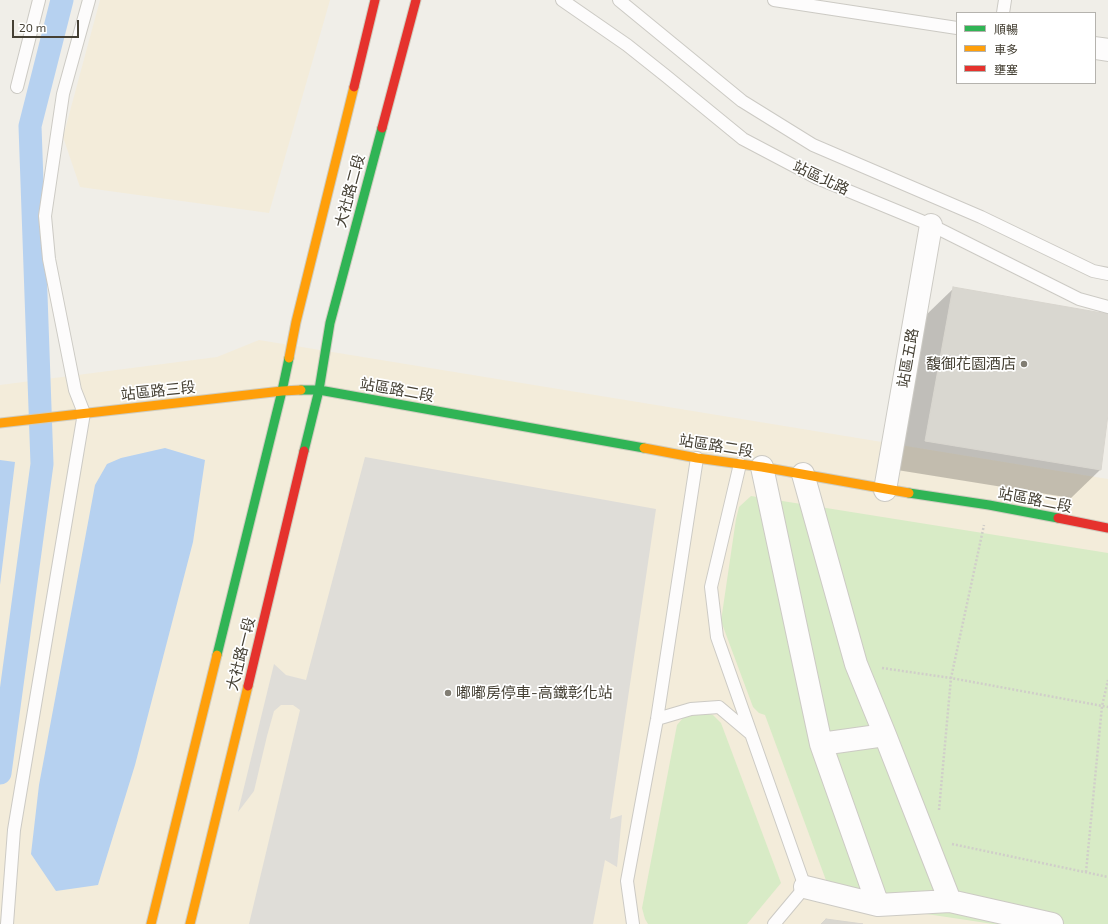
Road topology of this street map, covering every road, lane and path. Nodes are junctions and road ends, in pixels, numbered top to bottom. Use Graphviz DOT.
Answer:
graph roads {
  1 [pos="39,0"];
  2 [pos="88,0"];
  3 [pos="375,0"];
  4 [pos="416,0"];
  5 [pos="562,0"];
  6 [pos="619,0"];
  7 [pos="774,0"];
  8 [pos="1005,0"];
  9 [pos="1003,12"];
  10 [pos="956,28"];
  11 [pos="1096,48"];
  12 [pos="1108,50"];
  13 [pos="17,87"];
  14 [pos="931,225"];
  15 [pos="1108,274"];
  16 [pos="1108,308"];
  17 [pos="319,390"];
  18 [pos="282,391"];
  19 [pos="84,413"];
  20 [pos="0,423"];
  21 [pos="697,458"];
  22 [pos="740,464"];
  23 [pos="762,467"];
  24 [pos="803,474"];
  25 [pos="885,490"];
  26 [pos="989,505"];
  27 [pos="1108,528"];
  28 [pos="856,664"];
  29 [pos="951,678"];
  30 [pos="1108,680"];
  31 [pos="1102,706"];
  32 [pos="1108,707"];
  33 [pos="657,719"];
  34 [pos="752,734"];
  35 [pos="885,735"];
  36 [pos="821,744"];
  37 [pos="938,818"];
  38 [pos="923,832"];
  39 [pos="1086,872"];
  40 [pos="1108,877"];
  41 [pos="627,881"];
  42 [pos="805,887"];
  43 [pos="950,901"];
  44 [pos="878,905"];
  45 [pos="7,924"];
  46 [pos="151,924"];
  47 [pos="190,924"];
  48 [pos="625,924"];
  49 [pos="633,924"];
  50 [pos="774,924"];
  51 [pos="1052,924"];
  1 -- 13 [label="lane"];
  2 -- 19 [label="lane"];
  3 -- 18 [label="street, 大社路二段"];
  4 -- 17 [label="street, 大社路二段"];
  5 -- 14 [label="lane, 站區北路"];
  6 -- 15 [label="lane, 站區北路"];
  7 -- 10 [label="lane"];
  8 -- 9 [label="lane"];
  11 -- 12 [label="street"];
  14 -- 16 [label="lane, 站區北路"];
  14 -- 25 [label="street, 站區五路"];
  17 -- 18 [label="street, 站區路三段"];
  17 -- 21 [label="street, 站區路二段"];
  17 -- 47 [label="street, 大社路一段"];
  18 -- 19 [label="street, 站區路三段"];
  18 -- 46 [label="street, 大社路一段"];
  19 -- 20 [label="street, 站區路三段"];
  19 -- 45 [label="lane"];
  21 -- 22 [label="street, 站區路二段"];
  21 -- 33 [label="lane"];
  22 -- 23 [label="street, 站區路二段"];
  22 -- 34 [label="lane"];
  23 -- 24 [label="street, 站區路二段"];
  23 -- 36 [label="street"];
  24 -- 25 [label="street, 站區路二段"];
  24 -- 28 [label="street"];
  25 -- 26 [label="street, 站區路二段"];
  26 -- 27 [label="street, 站區路二段"];
  26 -- 29 [label="path"];
  28 -- 29 [label="path"];
  28 -- 35 [label="street"];
  29 -- 31 [label="path"];
  29 -- 37 [label="path"];
  30 -- 31 [label="path"];
  31 -- 32 [label="path"];
  31 -- 39 [label="path"];
  33 -- 34 [label="lane"];
  33 -- 41 [label="lane"];
  34 -- 42 [label="lane"];
  35 -- 36 [label="street"];
  35 -- 38 [label="street"];
  36 -- 44 [label="street"];
  38 -- 39 [label="path"];
  38 -- 43 [label="street"];
  39 -- 40 [label="path"];
  41 -- 48 [label="lane"];
  41 -- 49 [label="lane"];
  42 -- 44 [label="street"];
  42 -- 50 [label="lane"];
  43 -- 44 [label="street"];
  43 -- 51 [label="street"];
}
